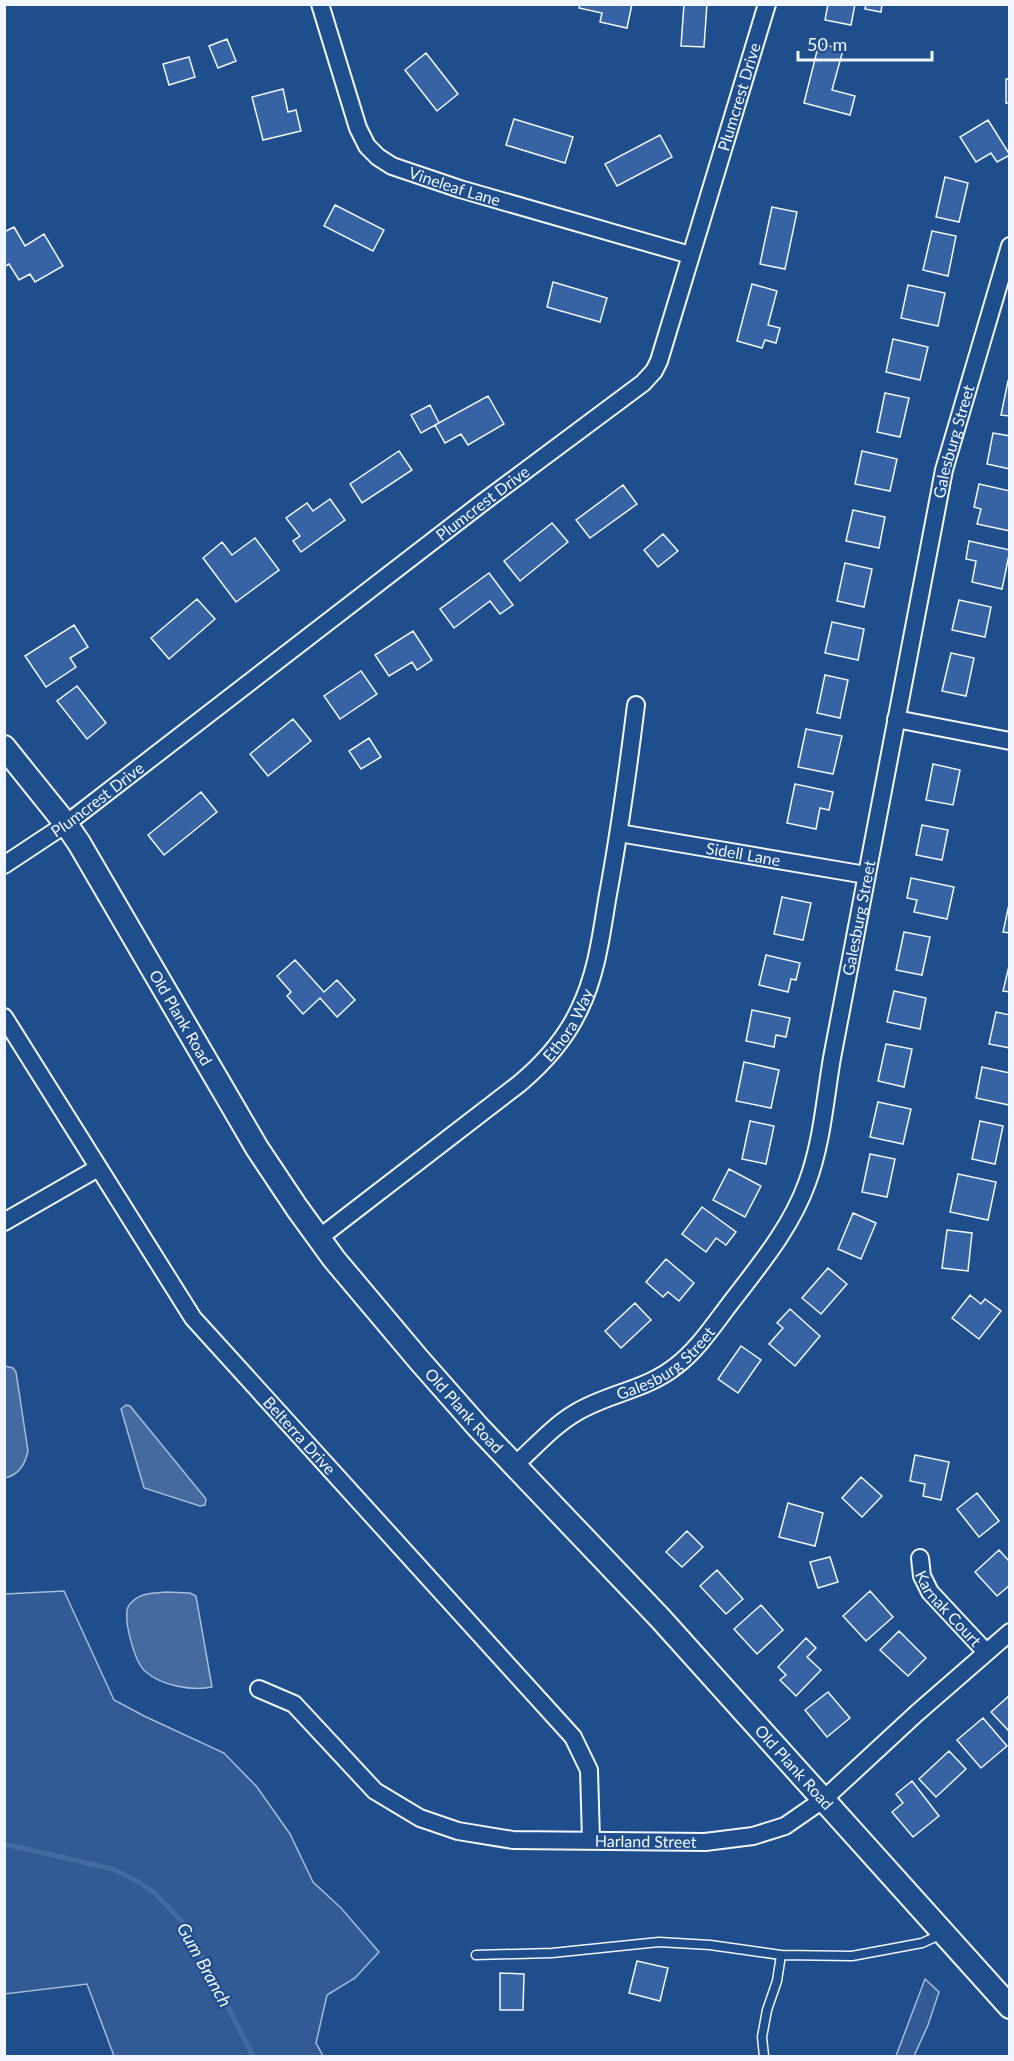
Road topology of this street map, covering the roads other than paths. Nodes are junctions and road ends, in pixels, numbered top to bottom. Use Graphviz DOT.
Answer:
graph roads {
  1 [pos="320,4"];
  2 [pos="767,4"];
  3 [pos="1010,246"];
  4 [pos="690,255"];
  5 [pos="636,705"];
  6 [pos="896,719"];
  7 [pos="1010,741"];
  8 [pos="4,747"];
  9 [pos="66,824"];
  10 [pos="620,833"];
  11 [pos="4,865"];
  12 [pos="866,875"];
  13 [pos="4,1017"];
  14 [pos="98,1168"];
  15 [pos="4,1222"];
  16 [pos="319,1238"];
  17 [pos="515,1465"];
  18 [pos="920,1558"];
  19 [pos="1010,1632"];
  20 [pos="986,1652"];
  21 [pos="259,1689"];
  22 [pos="824,1800"];
  23 [pos="591,1840"];
  24 [pos="943,1934"];
  25 [pos="476,1955"];
  26 [pos="781,1955"];
  27 [pos="1010,2007"];
  28 [pos="765,2056"];
  1 -- 4 [label="street, Vineleaf Lane"];
  2 -- 4 [label="street, Plumcrest Drive"];
  3 -- 6 [label="street, Galesburg Street"];
  4 -- 9 [label="street, Plumcrest Drive"];
  5 -- 10 [label="street, Ethora Way"];
  6 -- 7 [label="street"];
  6 -- 12 [label="street, Galesburg Street"];
  8 -- 9 [label="street, Old Plank Road"];
  9 -- 11 [label="street, Plumcrest Drive"];
  9 -- 16 [label="street, Old Plank Road"];
  10 -- 12 [label="street, Sidell Lane"];
  10 -- 16 [label="street, Ethora Way"];
  12 -- 17 [label="street, Galesburg Street"];
  13 -- 14 [label="street, Belterra Drive"];
  14 -- 15 [label="street"];
  14 -- 23 [label="street, Belterra Drive"];
  16 -- 17 [label="street, Old Plank Road"];
  17 -- 22 [label="street, Old Plank Road"];
  18 -- 20 [label="street, Karnak Court"];
  19 -- 20 [label="street, Harland Street"];
  20 -- 22 [label="street, Harland Street"];
  21 -- 23 [label="street, Harland Street"];
  22 -- 23 [label="street, Harland Street"];
  22 -- 24 [label="street, Old Plank Road"];
  24 -- 26 [label="lane"];
  24 -- 27 [label="street, Old Plank Road"];
  25 -- 26 [label="lane"];
  26 -- 28 [label="lane"];
}
